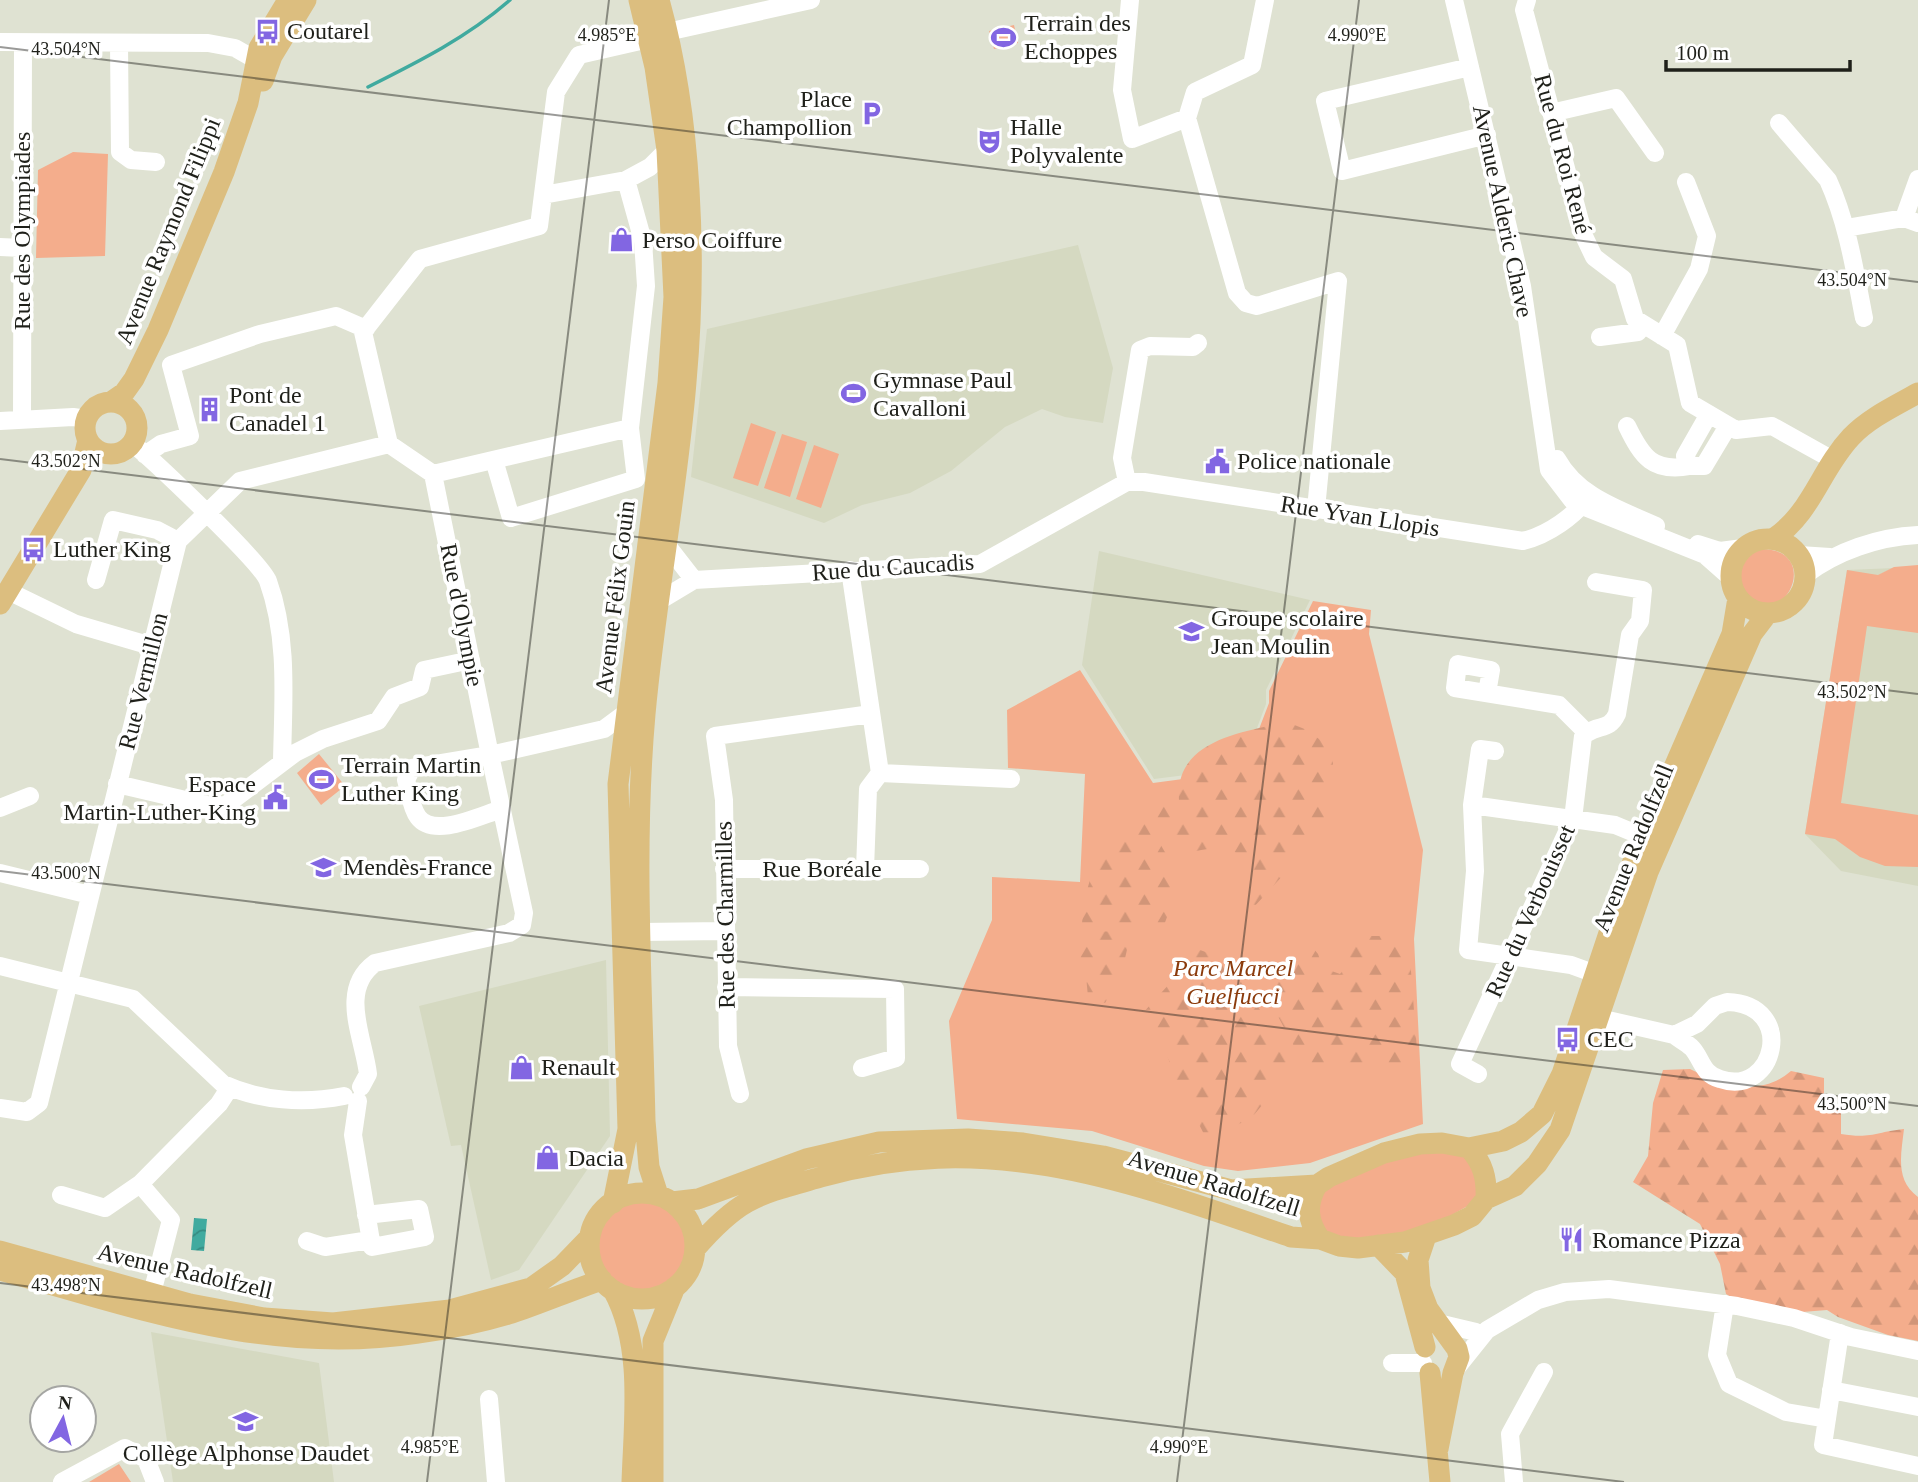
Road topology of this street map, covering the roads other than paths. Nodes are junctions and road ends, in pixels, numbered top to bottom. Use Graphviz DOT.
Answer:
graph roads {
  1 [pos="288,0"];
  2 [pos="306,0"];
  3 [pos="639,0"];
  4 [pos="659,0"];
  5 [pos="811,0"];
  6 [pos="1130,0"];
  7 [pos="1265,0"];
  8 [pos="1454,0"];
  9 [pos="1527,0"];
  10 [pos="658,36"];
  11 [pos="0,42"];
  12 [pos="23,43"];
  13 [pos="119,43"];
  14 [pos="256,60"];
  15 [pos="1470,67"];
  16 [pos="248,103"];
  17 [pos="1551,113"];
  18 [pos="1187,118"];
  19 [pos="1779,123"];
  20 [pos="1488,135"];
  21 [pos="667,150"];
  22 [pos="1655,153"];
  23 [pos="156,162"];
  24 [pos="1918,179"];
  25 [pos="626,180"];
  26 [pos="1686,182"];
  27 [pos="543,195"];
  28 [pos="1911,221"];
  29 [pos="1846,228"];
  30 [pos="0,247"];
  31 [pos="22,248"];
  32 [pos="1864,318"];
  33 [pos="1643,324"];
  34 [pos="366,329"];
  35 [pos="1662,336"];
  36 [pos="1600,337"];
  37 [pos="1198,343"];
  38 [pos="134,379"];
  39 [pos="1918,393"];
  40 [pos="111,402"];
  41 [pos="133,413"];
  42 [pos="1709,414"];
  43 [pos="22,420"];
  44 [pos="0,421"];
  45 [pos="1627,426"];
  46 [pos="1728,426"];
  47 [pos="630,428"];
  48 [pos="88,430"];
  49 [pos="389,444"];
  50 [pos="138,449"];
  51 [pos="110,453"];
  52 [pos="494,460"];
  53 [pos="1833,460"];
  54 [pos="1690,466"];
  55 [pos="81,470"];
  56 [pos="433,474"];
  57 [pos="636,479"];
  58 [pos="1122,486"];
  59 [pos="655,490"];
  60 [pos="1586,501"];
  61 [pos="1811,502"];
  62 [pos="1316,509"];
  63 [pos="207,514"];
  64 [pos="1918,535"];
  65 [pos="1773,539"];
  66 [pos="178,541"];
  67 [pos="666,544"];
  68 [pos="1743,548"];
  69 [pos="1800,560"];
  70 [pos="849,570"];
  71 [pos="96,580"];
  72 [pos="694,580"];
  73 [pos="1596,582"];
  74 [pos="1735,588"];
  75 [pos="4,597"];
  76 [pos="659,601"];
  77 [pos="1769,613"];
  78 [pos="151,646"];
  79 [pos="471,660"];
  80 [pos="1487,693"];
  81 [pos="627,712"];
  82 [pos="871,714"];
  83 [pos="590,733"];
  84 [pos="1587,733"];
  85 [pos="622,748"];
  86 [pos="1495,751"];
  87 [pos="490,755"];
  88 [pos="282,762"];
  89 [pos="880,773"];
  90 [pos="1011,779"];
  91 [pos="117,784"];
  92 [pos="30,796"];
  93 [pos="1472,805"];
  94 [pos="0,808"];
  95 [pos="502,809"];
  96 [pos="1573,819"];
  97 [pos="1644,837"];
  98 [pos="724,869"];
  99 [pos="865,869"];
  100 [pos="920,869"];
  101 [pos="0,873"];
  102 [pos="90,895"];
  103 [pos="725,931"];
  104 [pos="640,932"];
  105 [pos="1511,956"];
  106 [pos="0,966"];
  107 [pos="1593,973"];
  108 [pos="69,982"];
  109 [pos="726,987"];
  110 [pos="1599,1018"];
  111 [pos="1674,1035"];
  112 [pos="862,1068"];
  113 [pos="1478,1074"];
  114 [pos="230,1087"];
  115 [pos="740,1094"];
  116 [pos="354,1095"];
  117 [pos="0,1108"];
  118 [pos="1469,1148"];
  119 [pos="141,1184"];
  120 [pos="1317,1185"];
  121 [pos="61,1195"];
  122 [pos="665,1198"];
  123 [pos="1486,1199"];
  124 [pos="613,1203"];
  125 [pos="366,1215"];
  126 [pos="1426,1236"];
  127 [pos="590,1237"];
  128 [pos="1320,1239"];
  129 [pos="370,1240"];
  130 [pos="307,1241"];
  131 [pos="1378,1245"];
  132 [pos="695,1248"];
  133 [pos="0,1251"];
  134 [pos="0,1270"];
  135 [pos="608,1285"];
  136 [pos="675,1287"];
  137 [pos="152,1293"];
  138 [pos="1725,1304"];
  139 [pos="1482,1331"];
  140 [pos="1840,1333"];
  141 [pos="1447,1336"];
  142 [pos="1918,1351"];
  143 [pos="1426,1361"];
  144 [pos="1392,1363"];
  145 [pos="1454,1372"];
  146 [pos="1544,1372"];
  147 [pos="1831,1390"];
  148 [pos="489,1399"];
  149 [pos="1918,1407"];
  150 [pos="1827,1419"];
  151 [pos="1438,1449"];
  152 [pos="1918,1466"];
  153 [pos="62,1482"];
  154 [pos="155,1482"];
  155 [pos="496,1482"];
  156 [pos="632,1482"];
  157 [pos="653,1482"];
  158 [pos="1440,1482"];
  159 [pos="1514,1482"];
  1 -- 14 [label="main road, Avenue Raymond Filippi"];
  2 -- 16 [label="main road, Avenue Raymond Filippi"];
  3 -- 10 [label="main road, Avenue Félix Gouin"];
  4 -- 10 [label="main road, Avenue Félix Gouin"];
  5 -- 10 [label="street"];
  6 -- 18 [label="street"];
  7 -- 18 [label="street"];
  8 -- 15 [label="street, Avenue Alderic Chave"];
  9 -- 17 [label="street, Rue du Roi René"];
  10 -- 21 [label="main road, Avenue Félix Gouin"];
  10 -- 27 [label="street"];
  10 -- 67 [label="main road, Avenue Félix Gouin"];
  11 -- 12 [label="street"];
  12 -- 13 [label="street"];
  12 -- 31 [label="street, Rue des Olympiades"];
  13 -- 14 [label="street"];
  13 -- 23 [label="street"];
  14 -- 16 [label="main road, Avenue Raymond Filippi"];
  15 -- 20 [label="street, Avenue Alderic Chave"];
  15 -- 20 [label="street"];
  16 -- 38 [label="main road, Avenue Raymond Filippi"];
  17 -- 22 [label="street"];
  17 -- 33 [label="street, Rue du Roi René"];
  18 -- 62 [label="street"];
  19 -- 29 [label="street"];
  20 -- 60 [label="street, Avenue Alderic Chave"];
  21 -- 25 [label="street"];
  21 -- 59 [label="main road, Avenue Félix Gouin"];
  24 -- 28 [label="street"];
  25 -- 27 [label="street"];
  25 -- 47 [label="street"];
  26 -- 35 [label="street"];
  27 -- 34 [label="street"];
  28 -- 29 [label="street"];
  29 -- 32 [label="street"];
  30 -- 31 [label="street"];
  31 -- 43 [label="street, Rue des Olympiades"];
  33 -- 35 [label="street"];
  33 -- 36 [label="street"];
  34 -- 49 [label="street"];
  34 -- 50 [label="street"];
  35 -- 42 [label="street"];
  37 -- 58 [label="street"];
  38 -- 40 [label="main road, Avenue Raymond Filippi"];
  38 -- 41 [label="main road, Avenue Raymond Filippi"];
  39 -- 53 [label="main road"];
  40 -- 41 [label="main road"];
  40 -- 48 [label="main road"];
  41 -- 50 [label="main road"];
  42 -- 46 [label="street"];
  42 -- 54 [label="street"];
  43 -- 44 [label="street"];
  43 -- 48 [label="street"];
  45 -- 54 [label="street"];
  46 -- 53 [label="street"];
  46 -- 54 [label="street"];
  47 -- 52 [label="street"];
  47 -- 57 [label="street"];
  48 -- 51 [label="main road"];
  48 -- 55 [label="main road"];
  49 -- 56 [label="street"];
  49 -- 63 [label="street"];
  50 -- 51 [label="main road"];
  50 -- 63 [label="street"];
  51 -- 55 [label="main road"];
  52 -- 56 [label="street"];
  52 -- 57 [label="street"];
  53 -- 61 [label="main road"];
  55 -- 75 [label="main road"];
  56 -- 79 [label="street, Rue d'Olympie"];
  57 -- 59 [label="street"];
  58 -- 62 [label="street, Rue Yvan Llopis"];
  58 -- 70 [label="street, Rue du Caucadis"];
  59 -- 81 [label="main road, Avenue Félix Gouin"];
  60 -- 62 [label="street, Rue Yvan Llopis"];
  60 -- 68 [label="street, Avenue Alderic Chave"];
  60 -- 74 [label="street, Avenue Alderic Chave"];
  61 -- 65 [label="main road"];
  61 -- 69 [label="main road"];
  63 -- 66 [label="street"];
  63 -- 88 [label="street"];
  64 -- 69 [label="street"];
  65 -- 68 [label="main road"];
  65 -- 69 [label="main road"];
  66 -- 71 [label="street"];
  66 -- 78 [label="street, Rue Vermillon"];
  67 -- 72 [label="street"];
  67 -- 76 [label="main road, Avenue Félix Gouin"];
  68 -- 74 [label="main road"];
  69 -- 77 [label="main road"];
  70 -- 72 [label="street, Rue du Caucadis"];
  70 -- 82 [label="street"];
  72 -- 76 [label="street, Rue du Caucadis"];
  73 -- 84 [label="street"];
  74 -- 77 [label="main road"];
  74 -- 97 [label="main road, Avenue Radolfzell"];
  75 -- 78 [label="street"];
  76 -- 104 [label="main road, Avenue Félix Gouin"];
  77 -- 110 [label="main road, Avenue Radolfzell"];
  78 -- 91 [label="street, Rue Vermillon"];
  79 -- 87 [label="street, Rue d'Olympie"];
  79 -- 88 [label="street"];
  80 -- 84 [label="street"];
  81 -- 83 [label="street"];
  81 -- 85 [label="main road, Avenue Félix Gouin"];
  82 -- 89 [label="street"];
  82 -- 98 [label="street, Rue des Charmilles"];
  83 -- 85 [label="street"];
  83 -- 87 [label="street"];
  84 -- 96 [label="street, Rue du Verbouisset"];
  85 -- 124 [label="main road, Avenue Félix Gouin"];
  86 -- 93 [label="street"];
  87 -- 95 [label="street, Rue d'Olympie"];
  87 -- 95 [label="street"];
  88 -- 91 [label="street"];
  89 -- 90 [label="street"];
  89 -- 99 [label="street"];
  91 -- 102 [label="street, Rue Vermillon"];
  92 -- 94 [label="street"];
  93 -- 96 [label="street"];
  93 -- 105 [label="street"];
  95 -- 116 [label="street, Rue d'Olympie"];
  96 -- 97 [label="street"];
  96 -- 105 [label="street, Rue du Verbouisset"];
  97 -- 107 [label="main road, Avenue Radolfzell"];
  98 -- 99 [label="street, Rue Boréale"];
  98 -- 103 [label="street, Rue des Charmilles"];
  99 -- 100 [label="street, Rue Boréale"];
  101 -- 102 [label="street"];
  102 -- 108 [label="street, Rue Vermillon"];
  103 -- 104 [label="street"];
  103 -- 109 [label="street, Rue des Charmilles"];
  104 -- 122 [label="main road, Avenue Félix Gouin"];
  105 -- 107 [label="street"];
  105 -- 113 [label="street, Rue du Verbouisset"];
  106 -- 108 [label="street"];
  107 -- 118 [label="main road, Avenue Radolfzell"];
  108 -- 114 [label="street"];
  108 -- 117 [label="street, Rue Vermillon"];
  109 -- 112 [label="street"];
  109 -- 115 [label="street, Rue des Charmilles"];
  110 -- 111 [label="street"];
  110 -- 123 [label="main road, Avenue Radolfzell"];
  111 -- 111 [label="street"];
  114 -- 116 [label="street"];
  114 -- 119 [label="street"];
  116 -- 125 [label="street"];
  118 -- 120 [label="main road, Avenue Radolfzell"];
  118 -- 123 [label="main road"];
  119 -- 121 [label="street"];
  119 -- 137 [label="street"];
  120 -- 122 [label="main road, Avenue Radolfzell"];
  120 -- 128 [label="main road"];
  122 -- 124 [label="main road"];
  122 -- 132 [label="main road"];
  123 -- 126 [label="main road, Avenue Radolfzell"];
  124 -- 127 [label="main road"];
  125 -- 129 [label="street"];
  125 -- 129 [label="street"];
  126 -- 131 [label="main road, Avenue Radolfzell"];
  126 -- 141 [label="main road"];
  127 -- 135 [label="main road"];
  127 -- 137 [label="main road, Avenue Radolfzell"];
  128 -- 131 [label="main road, Avenue Radolfzell"];
  128 -- 132 [label="main road, Avenue Radolfzell"];
  129 -- 130 [label="street"];
  131 -- 143 [label="main road"];
  132 -- 136 [label="main road"];
  133 -- 137 [label="main road, Avenue Radolfzell"];
  134 -- 135 [label="main road, Avenue Radolfzell"];
  135 -- 136 [label="main road"];
  135 -- 156 [label="main road"];
  136 -- 157 [label="main road"];
  138 -- 139 [label="street"];
  138 -- 140 [label="street"];
  138 -- 150 [label="street"];
  139 -- 141 [label="street"];
  139 -- 145 [label="street"];
  140 -- 142 [label="street"];
  140 -- 147 [label="street"];
  141 -- 143 [label="main road"];
  141 -- 145 [label="main road"];
  143 -- 144 [label="street"];
  143 -- 145 [label="main road"];
  143 -- 151 [label="main road"];
  145 -- 151 [label="main road"];
  146 -- 159 [label="street"];
  147 -- 149 [label="street"];
  147 -- 150 [label="street"];
  148 -- 155 [label="street"];
  150 -- 152 [label="street"];
  151 -- 158 [label="main road"];
  153 -- 154 [label="street"];
}
